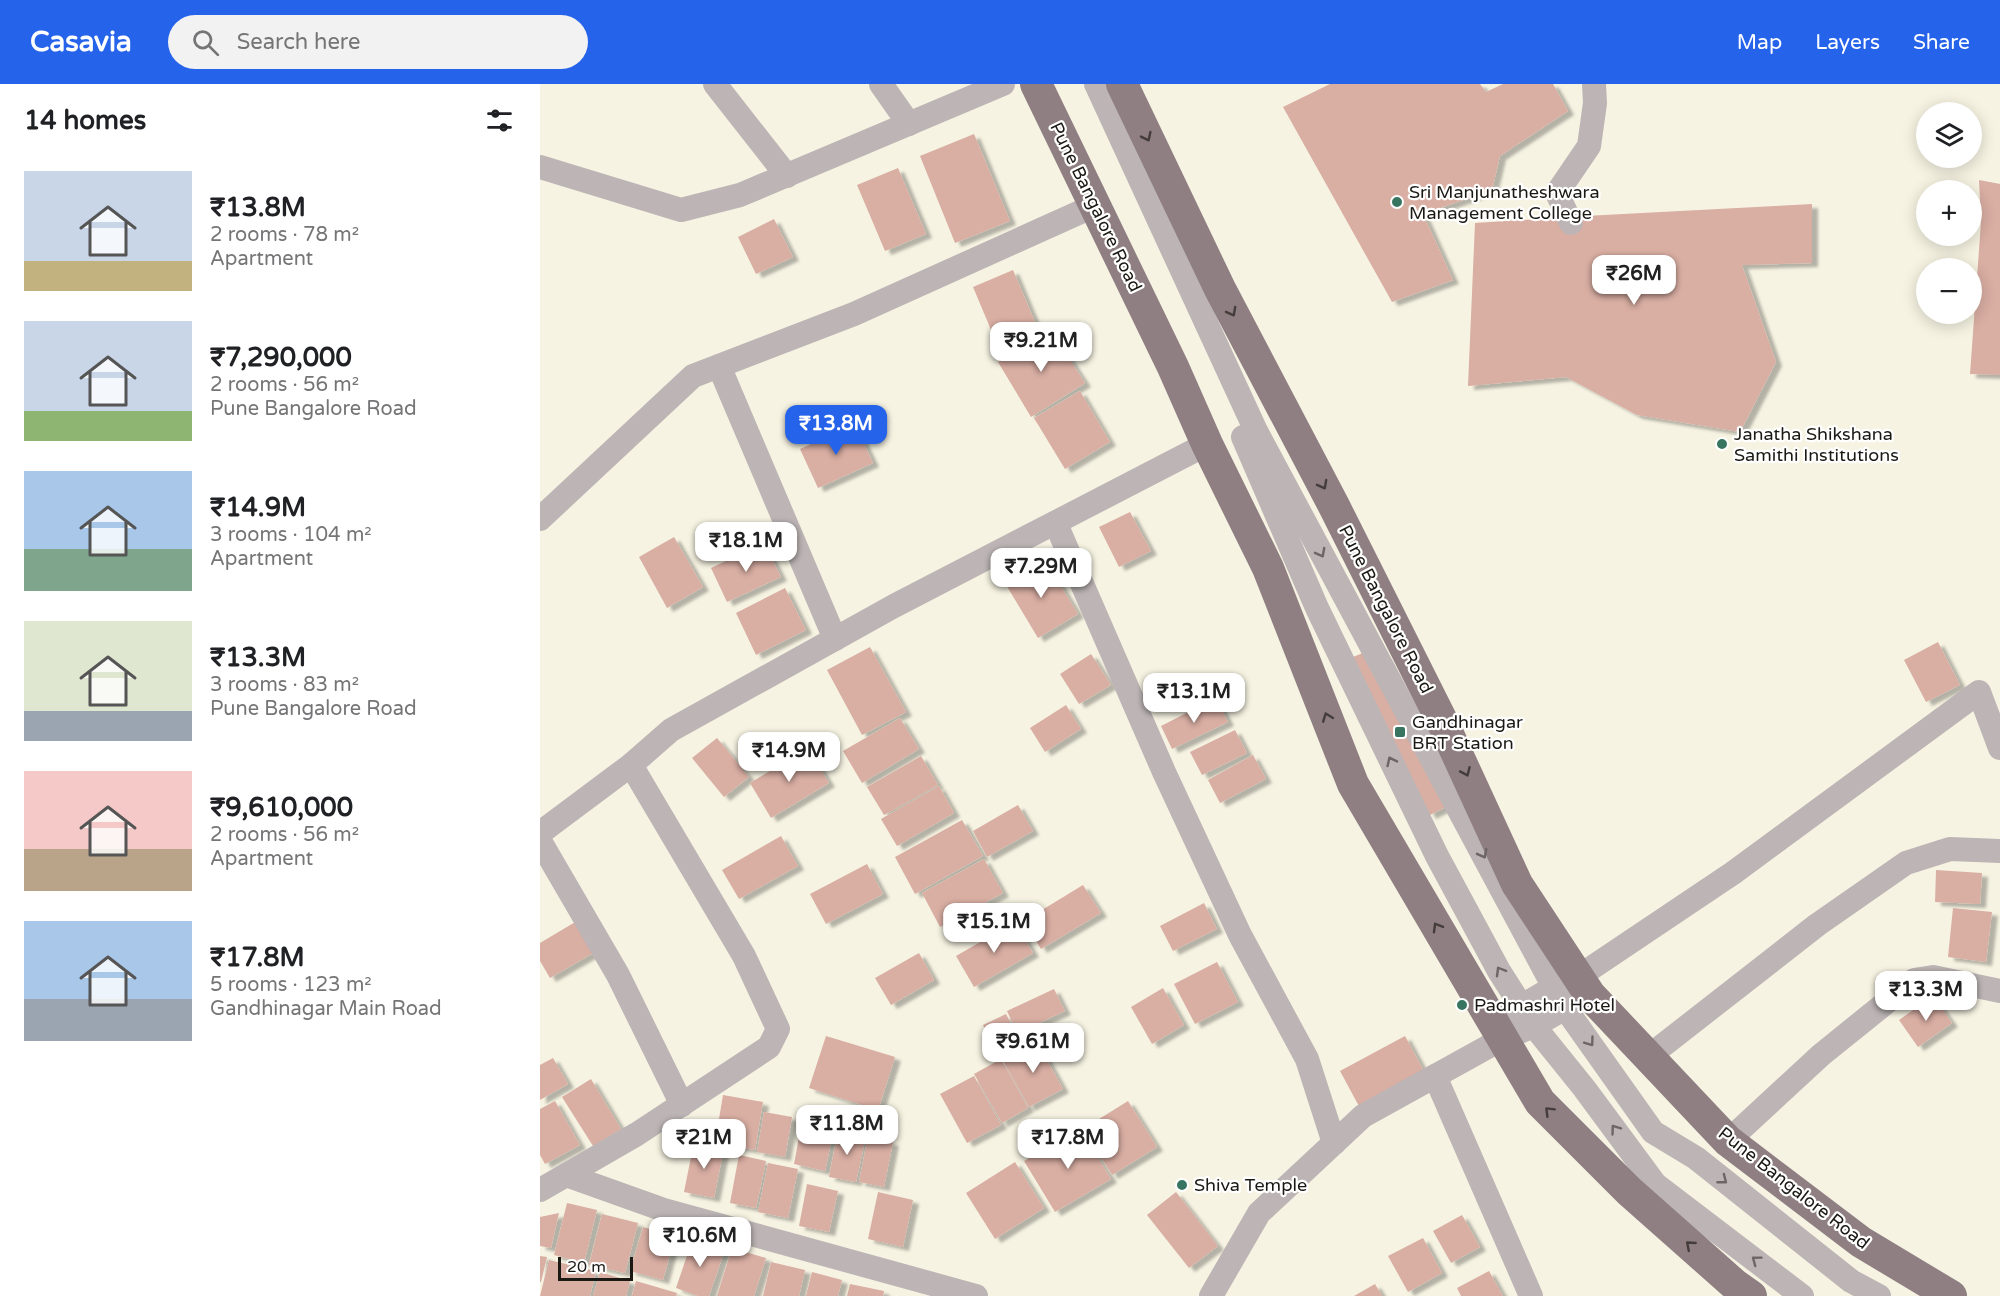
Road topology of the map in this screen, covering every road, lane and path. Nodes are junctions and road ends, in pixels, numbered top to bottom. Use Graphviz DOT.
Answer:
graph roads {
  1 [pos="715,84"];
  2 [pos="881,84"];
  3 [pos="1004,84"];
  4 [pos="1036,84"];
  5 [pos="1078,84"];
  6 [pos="1096,84"];
  7 [pos="1122,84"];
  8 [pos="1594,84"];
  9 [pos="909,123"];
  10 [pos="540,167"];
  11 [pos="787,176"];
  12 [pos="1096,205"];
  13 [pos="1571,223"];
  14 [pos="719,366"];
  15 [pos="1207,444"];
  16 [pos="540,519"];
  17 [pos="1056,524"];
  18 [pos="835,639"];
  19 [pos="2000,748"];
  20 [pos="631,765"];
  21 [pos="540,833"];
  22 [pos="540,841"];
  23 [pos="2000,851"];
  24 [pos="2000,991"];
  25 [pos="1572,992"];
  26 [pos="1528,1016"];
  27 [pos="1498,1031"];
  28 [pos="1648,1057"];
  29 [pos="1435,1076"];
  30 [pos="682,1105"];
  31 [pos="1728,1141"];
  32 [pos="1334,1143"];
  33 [pos="566,1175"];
  34 [pos="541,1188"];
  35 [pos="1219,1290"];
  36 [pos="976,1296"];
  37 [pos="1531,1296"];
  38 [pos="1751,1296"];
  39 [pos="1802,1296"];
  40 [pos="1879,1296"];
  41 [pos="1951,1296"];
  1 -- 11 [label="street"];
  2 -- 9 [label="street"];
  3 -- 9 [label="street"];
  4 -- 12 [label="main road, Pune Bangalore Road"];
  26 -- 5 [label="street, one-way"];
  6 -- 25 [label="street, one-way"];
  7 -- 25 [label="main road, Pune Bangalore Road, one-way"];
  8 -- 13 [label="street"];
  9 -- 11 [label="street"];
  10 -- 11 [label="street"];
  12 -- 14 [label="street"];
  12 -- 15 [label="main road, Pune Bangalore Road"];
  14 -- 16 [label="street"];
  14 -- 18 [label="street"];
  15 -- 17 [label="street"];
  27 -- 15 [label="main road, Pune Bangalore Road, one-way"];
  17 -- 18 [label="street"];
  17 -- 32 [label="street"];
  18 -- 20 [label="street"];
  19 -- 25 [label="street"];
  20 -- 21 [label="street"];
  20 -- 30 [label="street"];
  22 -- 30 [label="street"];
  23 -- 28 [label="street"];
  24 -- 31 [label="street"];
  25 -- 26 [label="street"];
  25 -- 28 [label="main road, Pune Bangalore Road"];
  25 -- 40 [label="street, one-way"];
  26 -- 27 [label="street"];
  39 -- 26 [label="street, one-way"];
  27 -- 29 [label="street"];
  38 -- 27 [label="main road, Pune Bangalore Road, one-way"];
  28 -- 31 [label="main road, Pune Bangalore Road"];
  29 -- 32 [label="street"];
  29 -- 37 [label="street"];
  30 -- 33 [label="street"];
  31 -- 41 [label="main road, Pune Bangalore Road"];
  32 -- 35 [label="street"];
  33 -- 34 [label="street"];
  33 -- 36 [label="street"];
}
